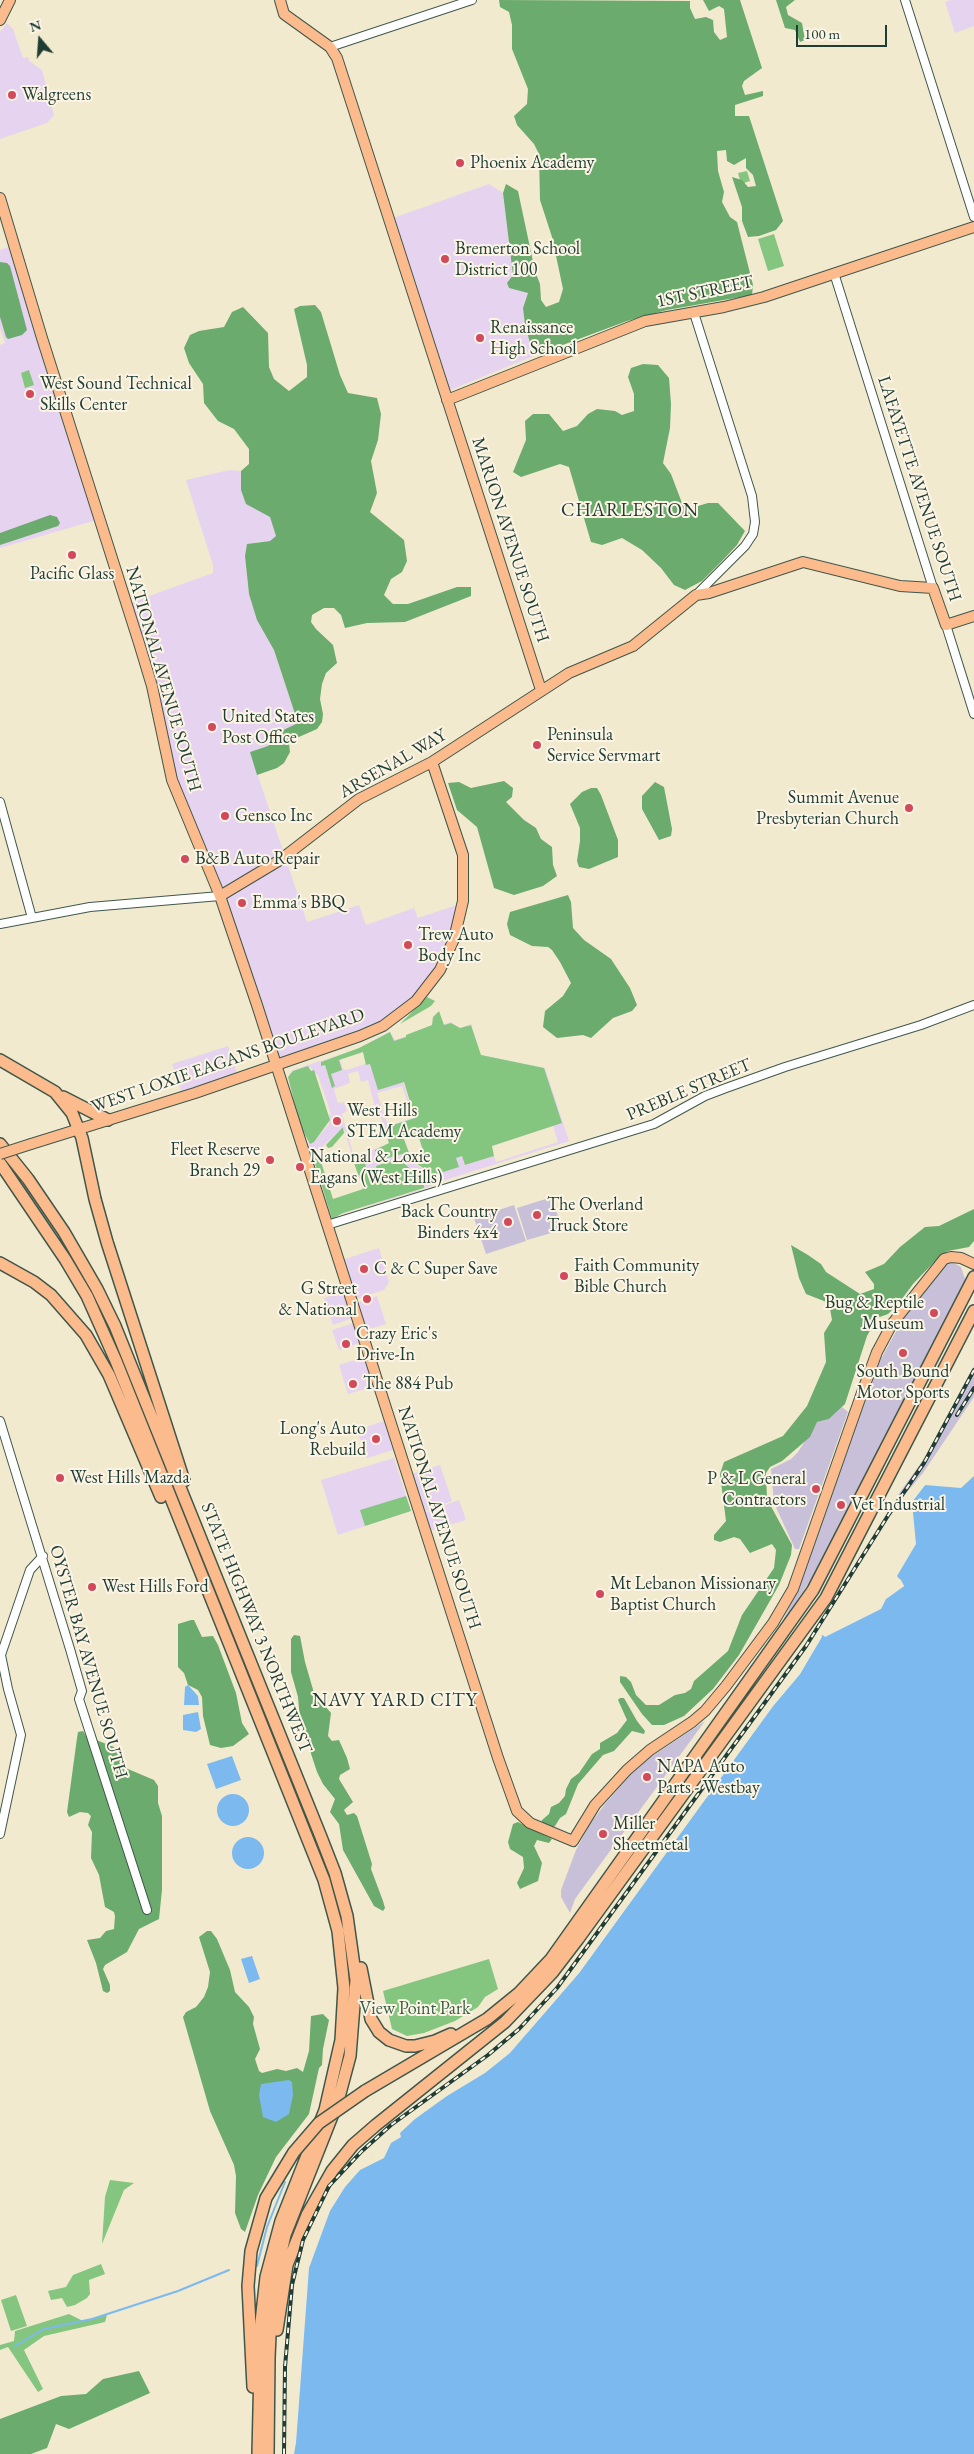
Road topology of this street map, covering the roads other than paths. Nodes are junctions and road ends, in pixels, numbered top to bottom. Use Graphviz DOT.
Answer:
graph roads {
  1 [pos="280,0"];
  2 [pos="472,0"];
  3 [pos="905,0"];
  4 [pos="5,6"];
  5 [pos="0,20"];
  6 [pos="330,48"];
  7 [pos="0,198"];
  8 [pos="974,217"];
  9 [pos="974,227"];
  10 [pos="834,273"];
  11 [pos="694,313"];
  12 [pos="447,400"];
  13 [pos="933,588"];
  14 [pos="696,595"];
  15 [pos="974,616"];
  16 [pos="946,625"];
  17 [pos="541,690"];
  18 [pos="974,714"];
  19 [pos="432,762"];
  20 [pos="0,802"];
  21 [pos="220,896"];
  22 [pos="32,918"];
  23 [pos="0,924"];
  24 [pos="974,1005"];
  25 [pos="0,1060"];
  26 [pos="277,1065"];
  27 [pos="55,1092"];
  28 [pos="108,1120"];
  29 [pos="78,1129"];
  30 [pos="0,1144"];
  31 [pos="0,1154"];
  32 [pos="0,1164"];
  33 [pos="327,1225"];
  34 [pos="0,1262"];
  35 [pos="974,1264"];
  36 [pos="974,1277"];
  37 [pos="974,1311"];
  38 [pos="0,1421"];
  39 [pos="191,1514"];
  40 [pos="43,1556"];
  41 [pos="206,1585"];
  42 [pos="0,1834"];
  43 [pos="147,1910"];
  44 [pos="573,1935"];
  45 [pos="353,1950"];
  46 [pos="269,2358"];
  47 [pos="254,2454"];
  48 [pos="258,2454"];
  49 [pos="268,2454"];
  1 -- 6 [label="main road"];
  2 -- 6 [label="street"];
  3 -- 8 [label="street"];
  4 -- 5 [label="main road"];
  6 -- 12 [label="main road, MARION AVENUE SOUTH"];
  7 -- 21 [label="main road, NATIONAL AVENUE SOUTH"];
  9 -- 10 [label="main road, 1ST STREET"];
  10 -- 11 [label="main road, 1ST STREET"];
  10 -- 13 [label="street, LAFAYETTE AVENUE SOUTH"];
  11 -- 12 [label="main road, 1ST STREET"];
  11 -- 14 [label="street"];
  12 -- 17 [label="main road, MARION AVENUE SOUTH"];
  13 -- 14 [label="main road"];
  13 -- 16 [label="main road, LAFAYETTE AVENUE SOUTH"];
  14 -- 17 [label="main road, ARSENAL WAY"];
  15 -- 16 [label="main road"];
  16 -- 18 [label="street, LAFAYETTE AVENUE SOUTH"];
  17 -- 19 [label="main road, ARSENAL WAY"];
  19 -- 21 [label="main road, ARSENAL WAY"];
  19 -- 26 [label="main road, WEST LOXIE EAGANS BOULEVARD"];
  20 -- 22 [label="street"];
  21 -- 22 [label="street, ARSENAL WAY"];
  21 -- 26 [label="main road, NATIONAL AVENUE SOUTH"];
  22 -- 23 [label="street, ARSENAL WAY"];
  24 -- 33 [label="street, PREBLE STREET"];
  25 -- 27 [label="highway"];
  26 -- 28 [label="main road, WEST LOXIE EAGANS BOULEVARD"];
  26 -- 33 [label="main road, NATIONAL AVENUE SOUTH"];
  27 -- 28 [label="highway"];
  27 -- 29 [label="highway"];
  28 -- 29 [label="main road, WEST LOXIE EAGANS BOULEVARD"];
  29 -- 31 [label="main road, WEST LOXIE EAGANS BOULEVARD, bridge"];
  29 -- 39 [label="highway"];
  30 -- 39 [label="highway, STATE HIGHWAY 3 NORTHWEST"];
  32 -- 41 [label="highway, STATE HIGHWAY 3 NORTHWEST"];
  33 -- 35 [label="main road, NATIONAL AVENUE SOUTH"];
  34 -- 41 [label="highway"];
  36 -- 44 [label="highway"];
  37 -- 44 [label="highway"];
  38 -- 40 [label="street, OYSTER BAY AVENUE SOUTH"];
  39 -- 45 [label="highway, STATE HIGHWAY 3 NORTHWEST"];
  40 -- 42 [label="street"];
  40 -- 43 [label="street, OYSTER BAY AVENUE SOUTH"];
  41 -- 48 [label="highway, STATE HIGHWAY 3 NORTHWEST"];
  44 -- 45 [label="highway"];
  44 -- 46 [label="highway"];
  44 -- 47 [label="highway, bridge"];
  45 -- 46 [label="highway, STATE HIGHWAY 3 NORTHWEST"];
  46 -- 49 [label="highway, STATE HIGHWAY 3 NORTHWEST"];
}
